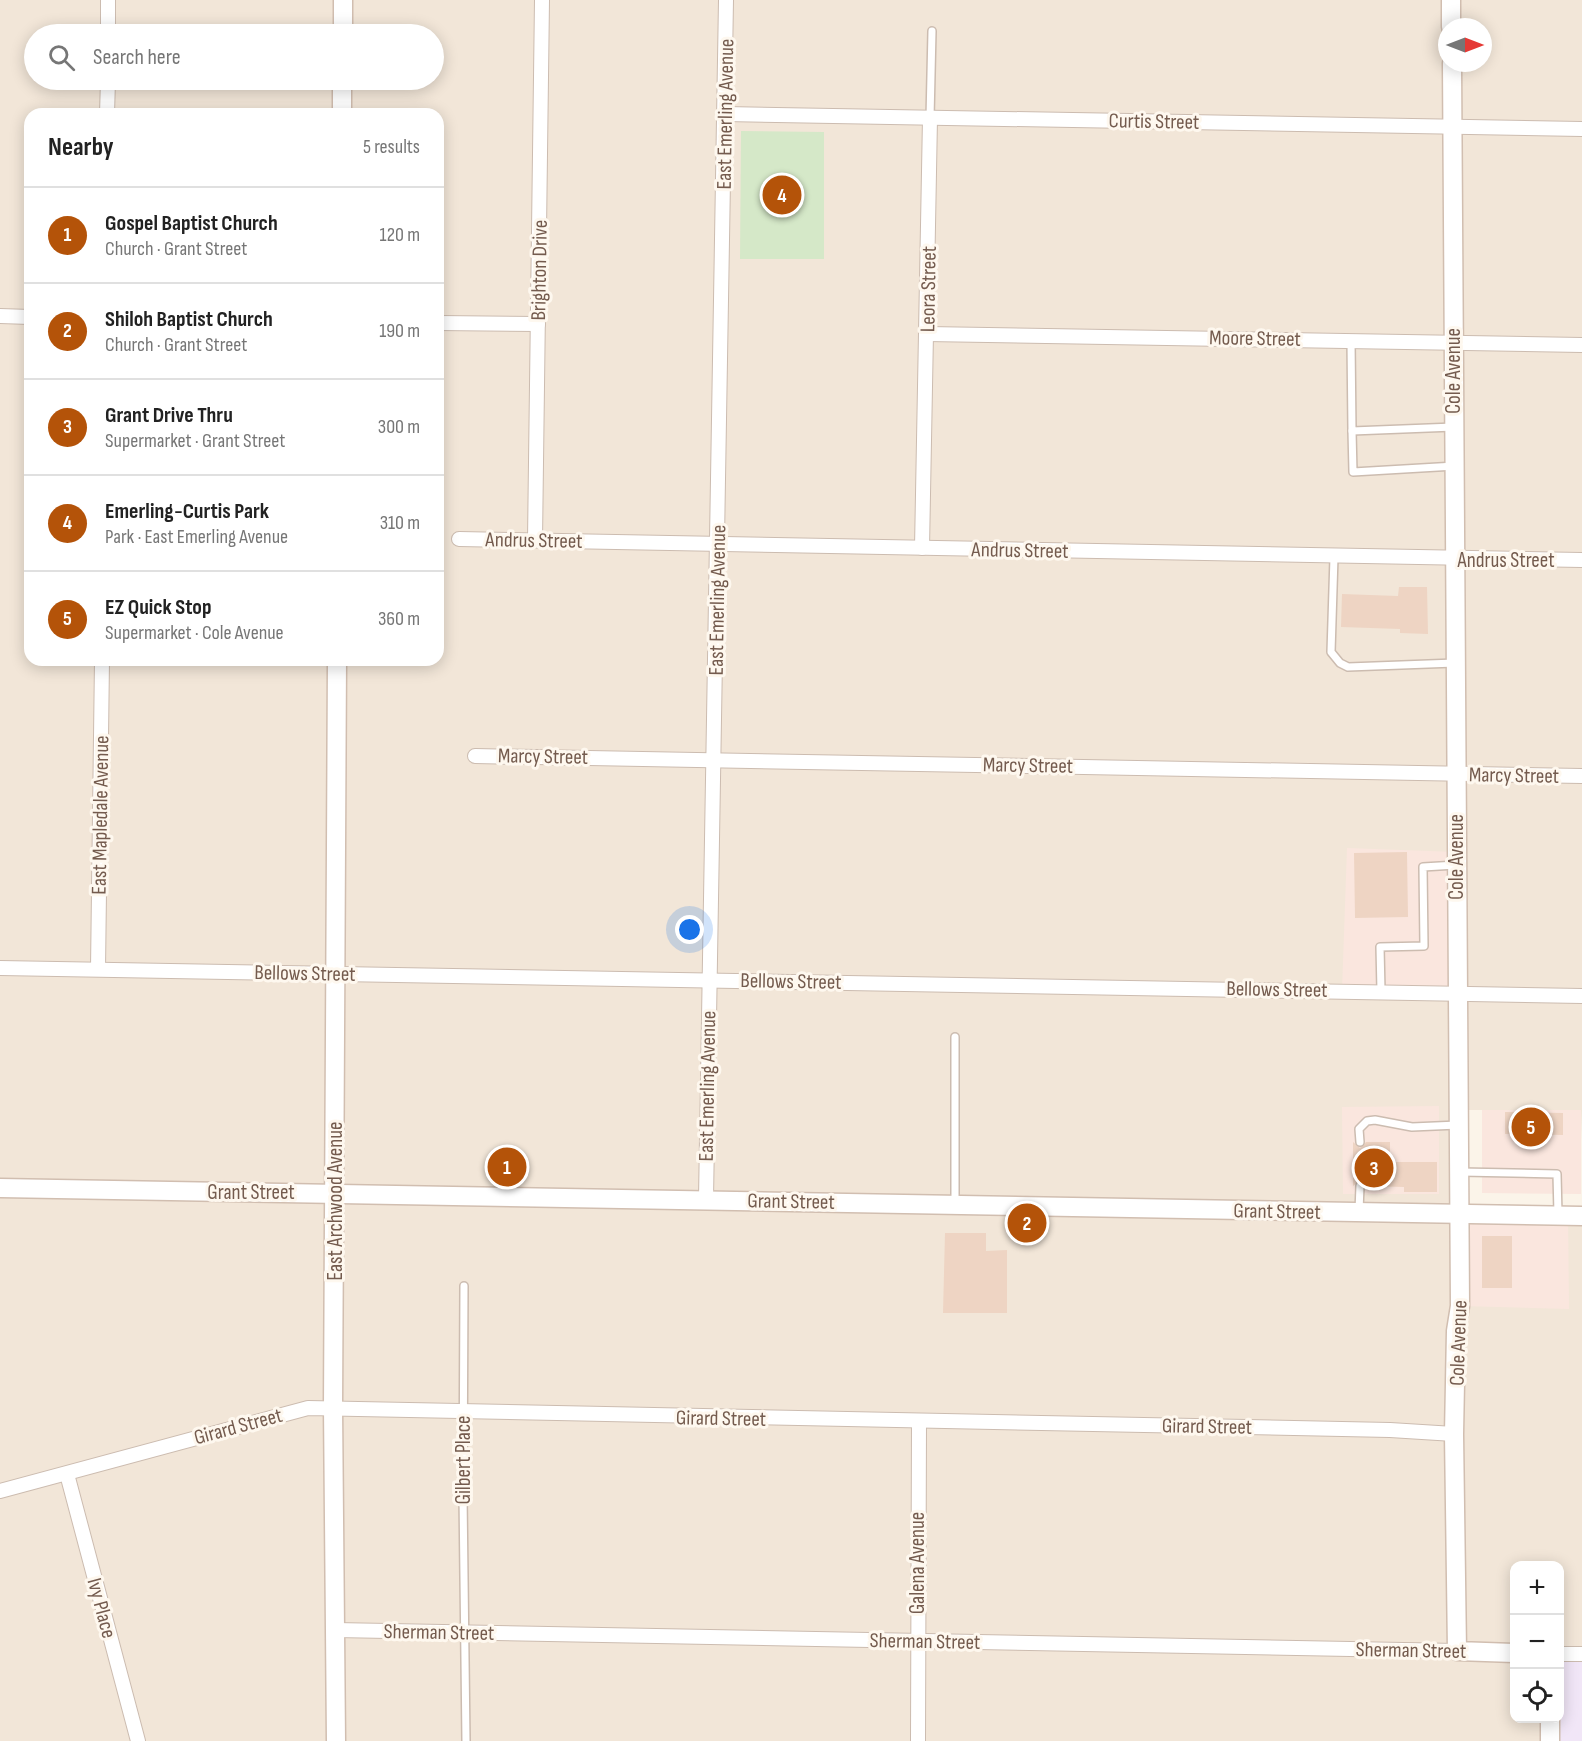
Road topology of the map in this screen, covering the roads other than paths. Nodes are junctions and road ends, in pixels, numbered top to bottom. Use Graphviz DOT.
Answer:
graph roads {
  1 [pos="108,0"];
  2 [pos="343,0"];
  3 [pos="543,0"];
  4 [pos="726,0"];
  5 [pos="1451,0"];
  6 [pos="1451,18"];
  7 [pos="108,24"];
  8 [pos="343,24"];
  9 [pos="932,31"];
  10 [pos="1452,72"];
  11 [pos="108,90"];
  12 [pos="342,90"];
  13 [pos="107,108"];
  14 [pos="342,108"];
  15 [pos="725,114"];
  16 [pos="930,118"];
  17 [pos="1452,127"];
  18 [pos="1582,129"];
  19 [pos="0,316"];
  20 [pos="24,317"];
  21 [pos="444,323"];
  22 [pos="538,324"];
  23 [pos="927,334"];
  24 [pos="1351,340"];
  25 [pos="1453,343"];
  26 [pos="1582,345"];
  27 [pos="1454,427"];
  28 [pos="1352,431"];
  29 [pos="1455,466"];
  30 [pos="459,539"];
  31 [pos="535,540"];
  32 [pos="718,544"];
  33 [pos="922,548"];
  34 [pos="1334,557"];
  35 [pos="1455,560"];
  36 [pos="1582,560"];
  37 [pos="1455,663"];
  38 [pos="102,666"];
  39 [pos="337,666"];
  40 [pos="475,756"];
  41 [pos="714,759"];
  42 [pos="1456,775"];
  43 [pos="1582,776"];
  44 [pos="1456,866"];
  45 [pos="0,968"];
  46 [pos="98,969"];
  47 [pos="334,973"];
  48 [pos="709,979"];
  49 [pos="1381,992"];
  50 [pos="1459,994"];
  51 [pos="1582,996"];
  52 [pos="955,1037"];
  53 [pos="1458,1125"];
  54 [pos="1360,1142"];
  55 [pos="1459,1172"];
  56 [pos="1360,1186"];
  57 [pos="0,1188"];
  58 [pos="335,1193"];
  59 [pos="706,1199"];
  60 [pos="955,1204"];
  61 [pos="1359,1212"];
  62 [pos="1459,1215"];
  63 [pos="1558,1216"];
  64 [pos="1582,1216"];
  65 [pos="464,1286"];
  66 [pos="333,1407"];
  67 [pos="463,1413"];
  68 [pos="918,1422"];
  69 [pos="1454,1434"];
  70 [pos="67,1474"];
  71 [pos="0,1491"];
  72 [pos="335,1630"];
  73 [pos="465,1633"];
  74 [pos="917,1641"];
  75 [pos="1457,1651"];
  76 [pos="1510,1653"];
  77 [pos="1564,1654"];
  78 [pos="1582,1654"];
  79 [pos="1550,1723"];
  80 [pos="138,1741"];
  81 [pos="335,1741"];
  82 [pos="466,1741"];
  83 [pos="918,1741"];
  84 [pos="1550,1741"];
  1 -- 7 [label="street"];
  2 -- 8 [label="street"];
  3 -- 22 [label="street, Brighton Drive"];
  4 -- 15 [label="street, East Emerling Avenue"];
  5 -- 6 [label="street"];
  9 -- 16 [label="lane, Leora Street"];
  10 -- 17 [label="street, Cole Avenue"];
  11 -- 13 [label="street"];
  12 -- 14 [label="street"];
  15 -- 16 [label="street, Curtis Street"];
  15 -- 32 [label="street, East Emerling Avenue"];
  16 -- 17 [label="street, Curtis Street"];
  16 -- 23 [label="street, Leora Street"];
  17 -- 18 [label="street, Curtis Street"];
  17 -- 25 [label="street, Cole Avenue"];
  19 -- 20 [label="street"];
  21 -- 22 [label="street"];
  22 -- 31 [label="street, Brighton Drive"];
  23 -- 24 [label="street, Moore Street"];
  23 -- 33 [label="street, Leora Street"];
  24 -- 25 [label="street, Moore Street"];
  24 -- 28 [label="lane"];
  25 -- 26 [label="street, Moore Street"];
  25 -- 27 [label="street, Cole Avenue"];
  27 -- 28 [label="lane"];
  27 -- 29 [label="street, Cole Avenue"];
  28 -- 29 [label="lane"];
  29 -- 35 [label="street, Cole Avenue"];
  30 -- 31 [label="street, Andrus Street"];
  31 -- 32 [label="street, Andrus Street"];
  32 -- 33 [label="street, Andrus Street"];
  32 -- 41 [label="street, East Emerling Avenue"];
  33 -- 34 [label="street, Andrus Street"];
  34 -- 35 [label="street, Andrus Street"];
  34 -- 37 [label="lane"];
  35 -- 36 [label="street, Andrus Street"];
  35 -- 37 [label="street, Cole Avenue"];
  37 -- 42 [label="street, Cole Avenue"];
  38 -- 46 [label="street, East Mapledale Avenue"];
  39 -- 47 [label="street, East Archwood Avenue"];
  40 -- 41 [label="street, Marcy Street"];
  41 -- 42 [label="street, Marcy Street"];
  41 -- 48 [label="street, East Emerling Avenue"];
  42 -- 43 [label="street, Marcy Street"];
  42 -- 44 [label="street, Cole Avenue"];
  44 -- 49 [label="lane"];
  44 -- 50 [label="street, Cole Avenue"];
  45 -- 46 [label="street, Bellows Street"];
  46 -- 47 [label="street, Bellows Street"];
  47 -- 48 [label="street, Bellows Street"];
  47 -- 58 [label="street, East Archwood Avenue"];
  48 -- 49 [label="street, Bellows Street"];
  48 -- 59 [label="street, East Emerling Avenue"];
  49 -- 50 [label="street, Bellows Street"];
  50 -- 51 [label="street, Bellows Street"];
  50 -- 53 [label="street, Cole Avenue"];
  52 -- 60 [label="lane"];
  53 -- 54 [label="lane"];
  53 -- 55 [label="street, Cole Avenue"];
  55 -- 62 [label="street, Cole Avenue"];
  55 -- 63 [label="lane"];
  56 -- 61 [label="lane"];
  57 -- 58 [label="street, Grant Street"];
  58 -- 59 [label="street, Grant Street"];
  58 -- 66 [label="street, East Archwood Avenue"];
  59 -- 60 [label="street, Grant Street"];
  60 -- 61 [label="street, Grant Street"];
  61 -- 62 [label="street, Grant Street"];
  62 -- 63 [label="street, Grant Street"];
  62 -- 69 [label="street, Cole Avenue"];
  63 -- 64 [label="street, Grant Street"];
  65 -- 67 [label="lane, Gilbert Place"];
  66 -- 67 [label="street, Girard Street"];
  66 -- 70 [label="street, Girard Street"];
  66 -- 72 [label="street, East Archwood Avenue"];
  67 -- 68 [label="street, Girard Street"];
  67 -- 73 [label="lane, Gilbert Place"];
  68 -- 69 [label="street, Girard Street"];
  68 -- 74 [label="street, Galena Avenue"];
  69 -- 75 [label="street, Cole Avenue"];
  70 -- 71 [label="street, Girard Street"];
  70 -- 80 [label="street, Ivy Place"];
  72 -- 73 [label="street, Sherman Street"];
  72 -- 81 [label="street, East Archwood Avenue"];
  73 -- 74 [label="street, Sherman Street"];
  73 -- 82 [label="lane, Gilbert Place"];
  74 -- 75 [label="street, Sherman Street"];
  74 -- 83 [label="street, Galena Avenue"];
  75 -- 76 [label="street, Sherman Street"];
  77 -- 78 [label="street"];
  79 -- 84 [label="street"];
}
